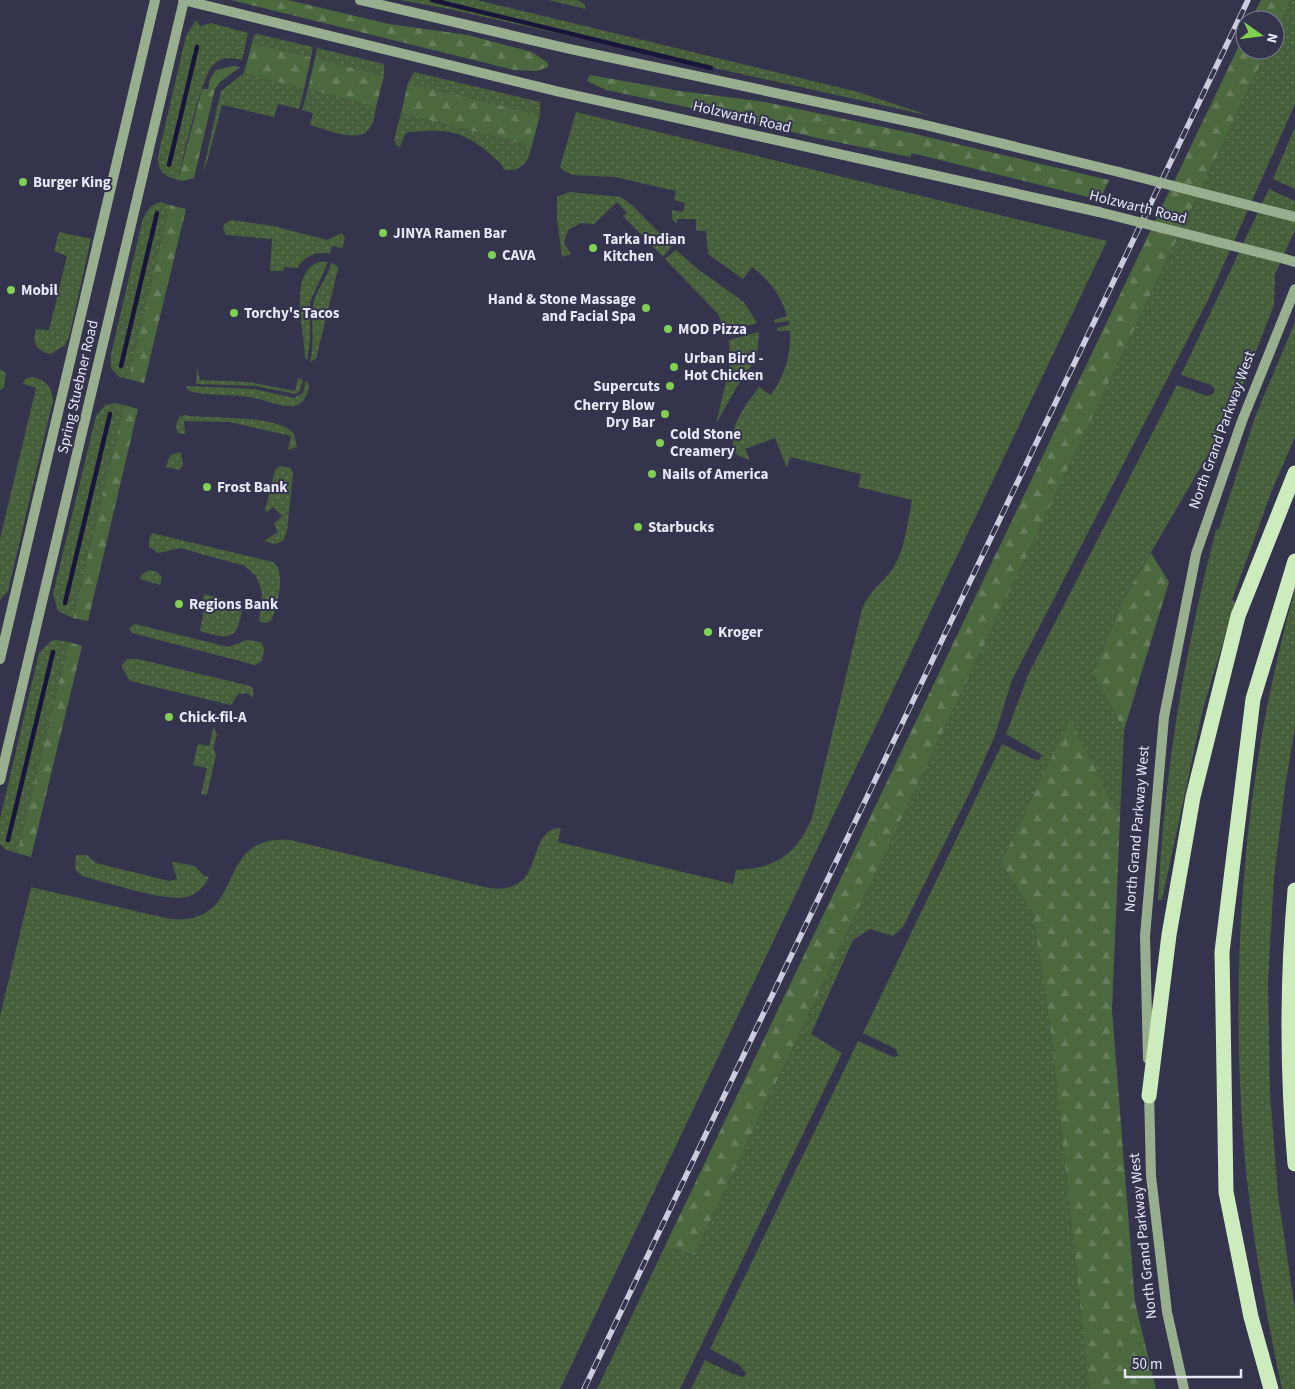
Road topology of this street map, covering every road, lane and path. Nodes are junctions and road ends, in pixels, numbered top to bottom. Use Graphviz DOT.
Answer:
graph roads {
  1 [pos="155,0"];
  2 [pos="184,0"];
  3 [pos="360,0"];
  4 [pos="1295,217"];
  5 [pos="1290,260"];
  6 [pos="1295,289"];
  7 [pos="1295,473"];
  8 [pos="1295,561"];
  9 [pos="0,659"];
  10 [pos="0,780"];
  11 [pos="1295,890"];
  12 [pos="1149,1096"];
  13 [pos="1295,1164"];
  14 [pos="1184,1389"];
  15 [pos="1271,1389"];
  1 -- 9 [label="main road, Spring Stuebner Road"];
  2 -- 5 [label="main road, Holzwarth Road, bridge"];
  2 -- 10 [label="main road, Spring Stuebner Road"];
  3 -- 4 [label="main road, Holzwarth Road, bridge"];
  6 -- 12 [label="main road, North Grand Parkway West"];
  7 -- 12 [label="highway"];
  8 -- 15 [label="highway"];
  11 -- 13 [label="highway"];
  12 -- 14 [label="main road, North Grand Parkway West"];
}
